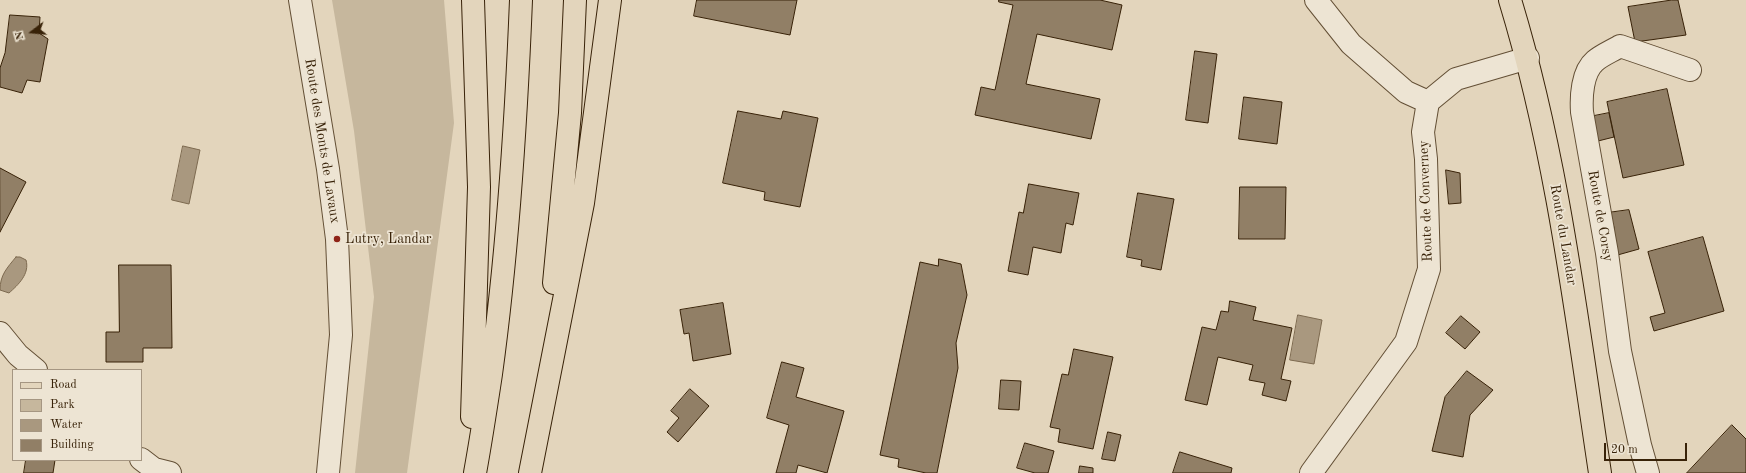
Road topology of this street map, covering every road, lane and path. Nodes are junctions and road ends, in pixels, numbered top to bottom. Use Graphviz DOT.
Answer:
graph roads {
  1 [pos="300,0"];
  2 [pos="473,0"];
  3 [pos="521,0"];
  4 [pos="575,0"];
  5 [pos="610,0"];
  6 [pos="1316,0"];
  7 [pos="1510,0"];
  8 [pos="1528,58"];
  9 [pos="1690,70"];
  10 [pos="1428,102"];
  11 [pos="0,333"];
  12 [pos="35,369"];
  13 [pos="142,460"];
  14 [pos="170,473"];
  15 [pos="328,473"];
  16 [pos="470,473"];
  17 [pos="475,473"];
  18 [pos="530,473"];
  19 [pos="1311,473"];
  20 [pos="1600,473"];
  21 [pos="1648,473"];
  1 -- 15 [label="street, Route des Monts de Lavaux"];
  2 -- 16 [label="main road"];
  3 -- 17 [label="main road"];
  4 -- 18 [label="main road"];
  5 -- 18 [label="main road"];
  6 -- 10 [label="street"];
  7 -- 8 [label="main road, Route du Landar"];
  8 -- 10 [label="street"];
  8 -- 20 [label="main road, Route du Landar"];
  9 -- 21 [label="street, Route de Corsy"];
  10 -- 19 [label="street, Route de Converney"];
  11 -- 12 [label="street"];
  13 -- 14 [label="street"];
}
